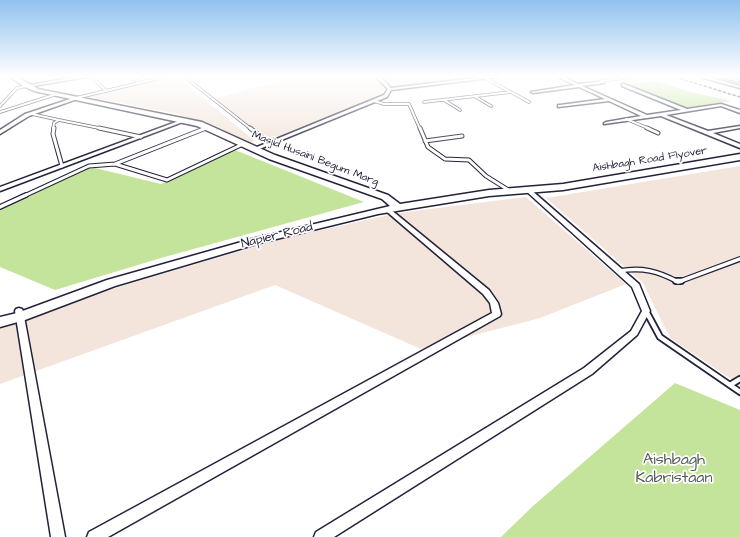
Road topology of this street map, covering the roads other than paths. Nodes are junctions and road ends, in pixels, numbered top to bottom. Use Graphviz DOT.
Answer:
graph roads {
  1 [pos="32,102"];
  2 [pos="66,102"];
  3 [pos="97,102"];
  4 [pos="217,102"];
  5 [pos="371,102"];
  6 [pos="378,102"];
  7 [pos="448,102"];
  8 [pos="484,102"];
  9 [pos="593,102"];
  10 [pos="615,102"];
  11 [pos="665,102"];
  12 [pos="491,106"];
  13 [pos="560,106"];
  14 [pos="460,110"];
  15 [pos="686,110"];
  16 [pos="0,112"];
  17 [pos="740,112"];
  18 [pos="32,114"];
  19 [pos="660,114"];
  20 [pos="645,116"];
  21 [pos="626,119"];
  22 [pos="59,120"];
  23 [pos="186,120"];
  24 [pos="606,123"];
  25 [pos="207,128"];
  26 [pos="740,128"];
  27 [pos="0,132"];
  28 [pos="658,133"];
  29 [pos="706,133"];
  30 [pos="462,136"];
  31 [pos="141,137"];
  32 [pos="425,141"];
  33 [pos="243,144"];
  34 [pos="270,144"];
  35 [pos="740,146"];
  36 [pos="255,149"];
  37 [pos="740,153"];
  38 [pos="740,157"];
  39 [pos="740,163"];
  40 [pos="115,164"];
  41 [pos="62,166"];
  42 [pos="563,187"];
  43 [pos="0,189"];
  44 [pos="528,190"];
  45 [pos="510,191"];
  46 [pos="0,207"];
  47 [pos="393,209"];
  48 [pos="740,259"];
  49 [pos="619,271"];
  50 [pos="646,311"];
  51 [pos="20,314"];
  52 [pos="0,316"];
  53 [pos="0,322"];
  54 [pos="740,379"];
  55 [pos="730,385"];
  56 [pos="740,392"];
  57 [pos="58,537"];
  58 [pos="94,537"];
  59 [pos="321,537"];
  1 -- 16 [label="lane"];
  2 -- 18 [label="street"];
  3 -- 23 [label="street, Masjid Husaini Begum Marg"];
  4 -- 34 [label="lane"];
  5 -- 34 [label="street"];
  6 -- 32 [label="lane"];
  7 -- 14 [label="lane"];
  8 -- 12 [label="lane"];
  9 -- 13 [label="street"];
  10 -- 20 [label="street"];
  11 -- 15 [label="street"];
  15 -- 17 [label="street"];
  15 -- 19 [label="street"];
  18 -- 22 [label="lane"];
  18 -- 27 [label="street"];
  19 -- 20 [label="street"];
  19 -- 29 [label="street"];
  20 -- 21 [label="street"];
  21 -- 24 [label="street"];
  21 -- 28 [label="lane"];
  22 -- 31 [label="lane"];
  22 -- 41 [label="lane"];
  23 -- 25 [label="street, Masjid Husaini Begum Marg"];
  23 -- 31 [label="street"];
  25 -- 33 [label="street, Masjid Husaini Begum Marg"];
  25 -- 40 [label="lane"];
  26 -- 29 [label="street"];
  29 -- 35 [label="street"];
  30 -- 32 [label="lane"];
  31 -- 41 [label="street"];
  32 -- 45 [label="lane"];
  33 -- 36 [label="street, Masjid Husaini Begum Marg"];
  33 -- 40 [label="lane"];
  34 -- 36 [label="street"];
  36 -- 47 [label="street, Masjid Husaini Begum Marg"];
  37 -- 42 [label="street"];
  38 -- 42 [label="street, Aishbagh Road Flyover"];
  39 -- 42 [label="street"];
  40 -- 46 [label="lane"];
  41 -- 43 [label="street"];
  42 -- 44 [label="street, Napier Road"];
  44 -- 45 [label="street, Napier Road"];
  44 -- 49 [label="street"];
  45 -- 47 [label="street, Napier Road"];
  47 -- 51 [label="street, Napier Road"];
  47 -- 58 [label="street"];
  48 -- 49 [label="lane"];
  49 -- 50 [label="street"];
  50 -- 55 [label="lane"];
  50 -- 59 [label="street"];
  51 -- 52 [label="street"];
  51 -- 53 [label="street, Napier Road"];
  51 -- 57 [label="street"];
  54 -- 55 [label="lane"];
  55 -- 56 [label="lane"];
}
